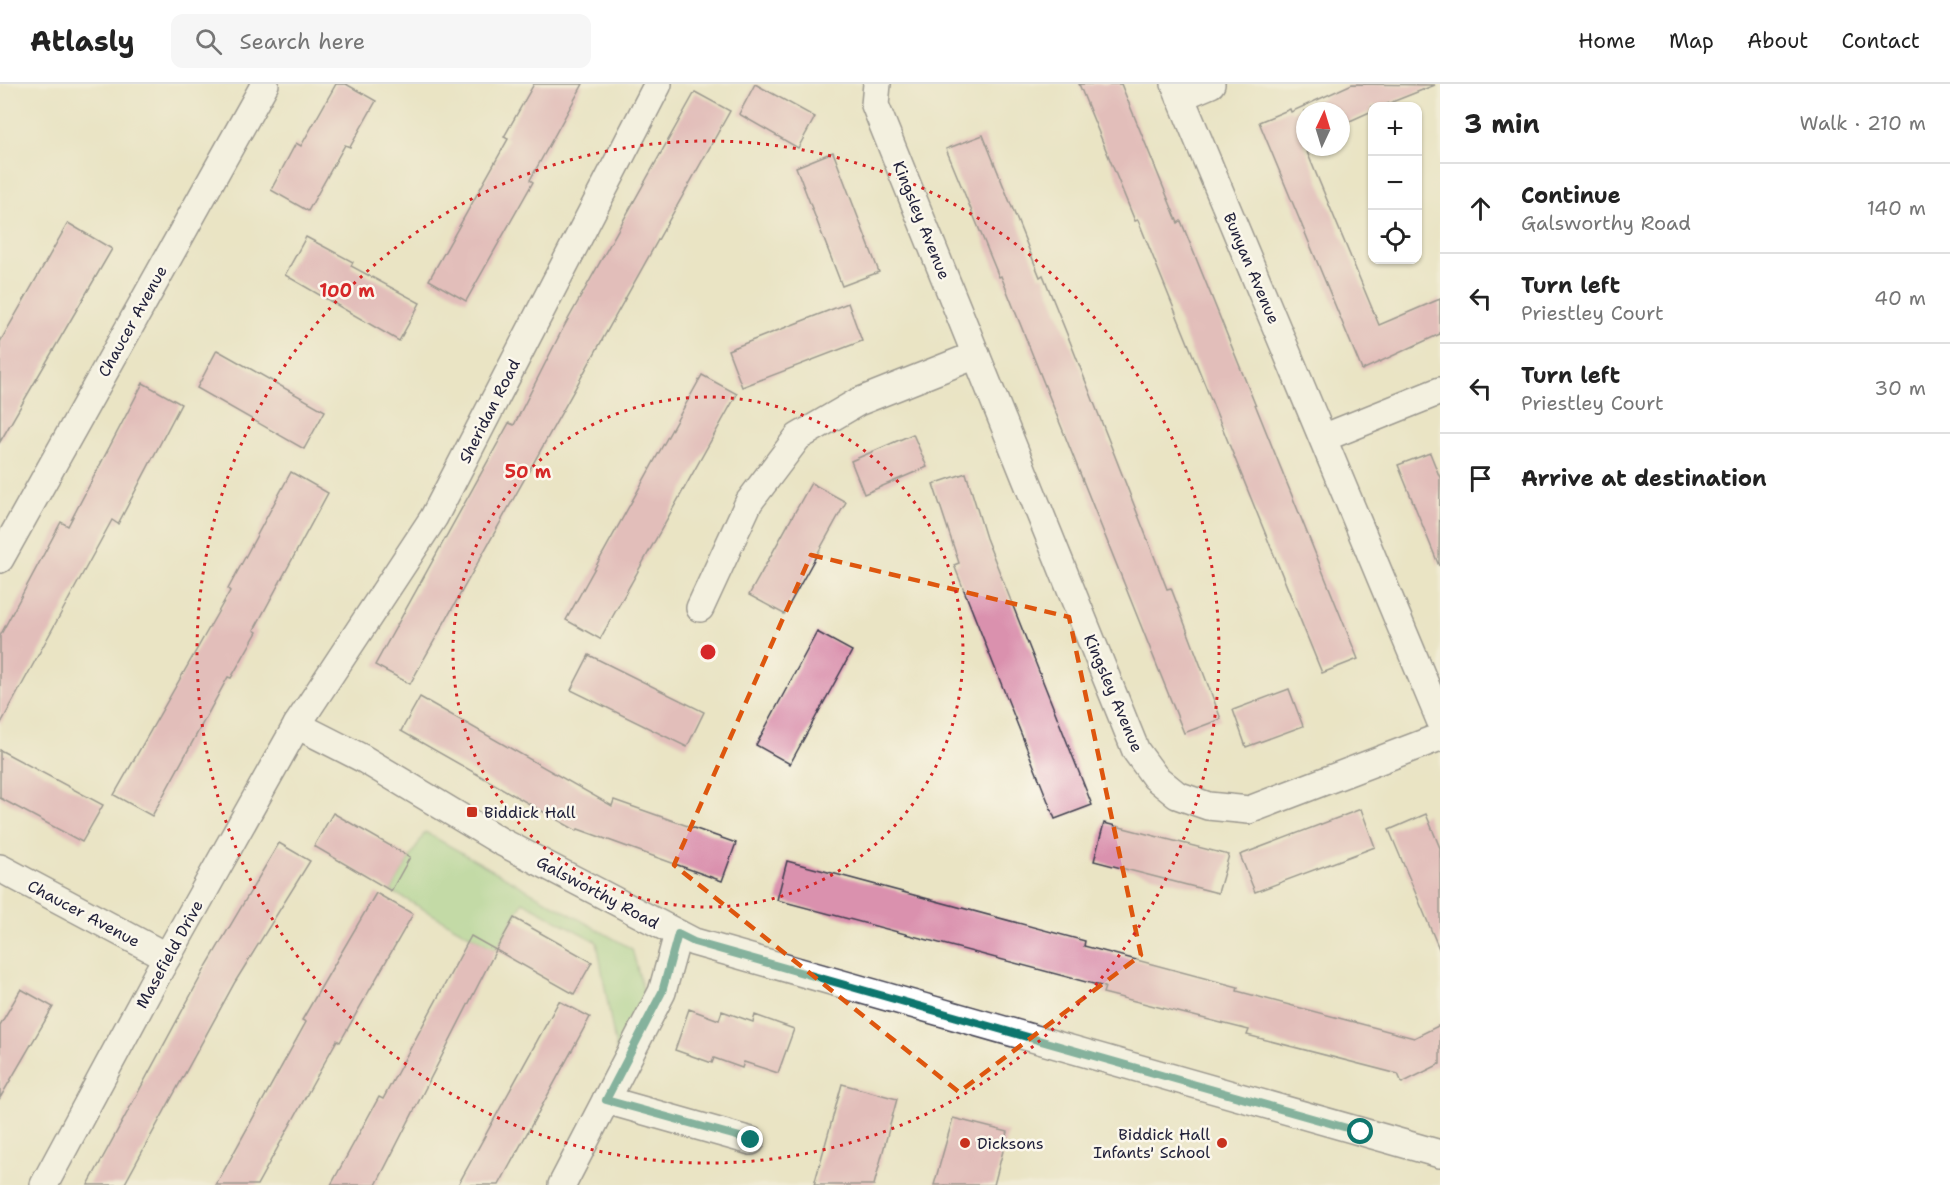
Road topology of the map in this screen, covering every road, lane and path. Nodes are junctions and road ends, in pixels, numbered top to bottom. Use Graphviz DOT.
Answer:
graph roads {
  1 [pos="265,84"];
  2 [pos="658,84"];
  3 [pos="877,84"];
  4 [pos="1211,84"];
  5 [pos="1178,91"];
  6 [pos="976,355"];
  7 [pos="1440,391"];
  8 [pos="1323,438"];
  9 [pos="0,559"];
  10 [pos="700,608"];
  11 [pos="1440,720"];
  12 [pos="297,725"];
  13 [pos="1440,737"];
  14 [pos="0,868"];
  15 [pos="678,934"];
  16 [pos="167,957"];
  17 [pos="606,1100"];
  18 [pos="751,1140"];
  19 [pos="1440,1154"];
  20 [pos="46,1184"];
  21 [pos="562,1185"];
  1 -- 9 [label="street, Chaucer Avenue"];
  2 -- 12 [label="street, Sheridan Road"];
  3 -- 6 [label="street, Kingsley Avenue"];
  4 -- 5 [label="street, Bunyan Avenue"];
  5 -- 8 [label="street, Bunyan Avenue"];
  6 -- 10 [label="street"];
  6 -- 13 [label="street, Kingsley Avenue"];
  7 -- 8 [label="street"];
  8 -- 11 [label="street, Bunyan Avenue"];
  12 -- 15 [label="street, Galsworthy Road"];
  12 -- 16 [label="street, Masefield Drive"];
  14 -- 16 [label="street, Chaucer Avenue"];
  15 -- 17 [label="street"];
  15 -- 19 [label="street, Galsworthy Road"];
  16 -- 20 [label="street, Masefield Drive"];
  17 -- 18 [label="street"];
  17 -- 21 [label="street"];
}
